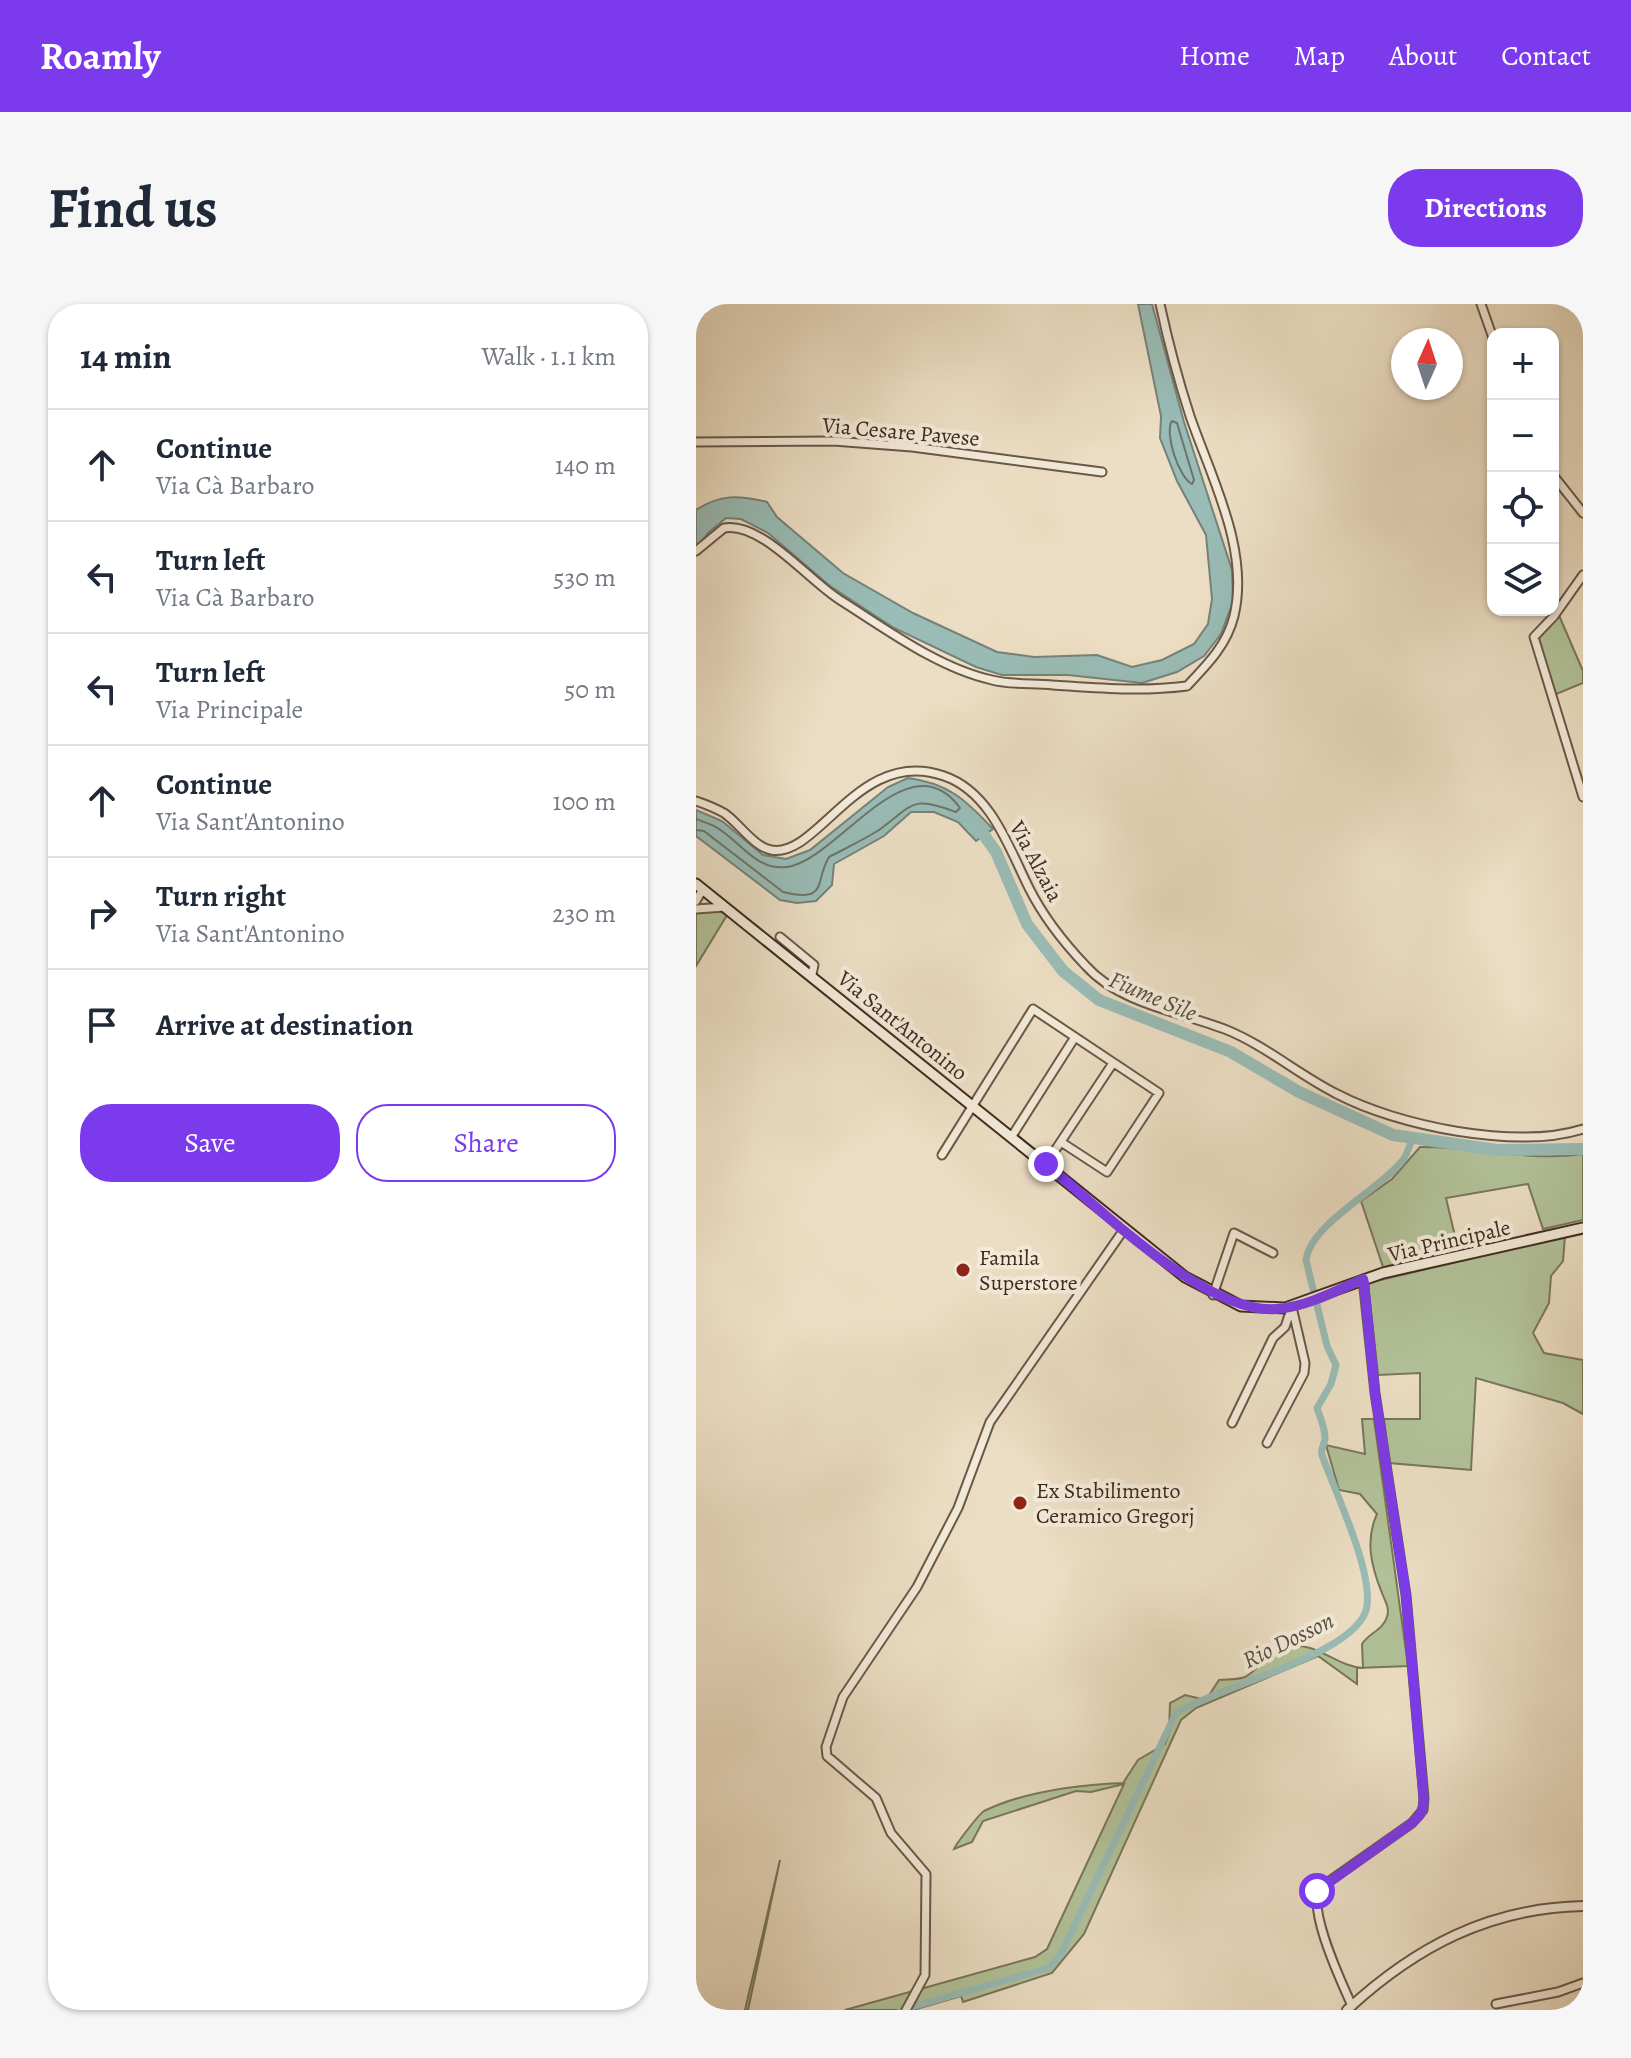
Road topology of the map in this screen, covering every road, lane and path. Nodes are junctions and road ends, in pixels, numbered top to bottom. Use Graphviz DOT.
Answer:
graph roads {
  1 [pos="1160,304"];
  2 [pos="1481,304"];
  3 [pos="1489,328"];
  4 [pos="696,442"];
  5 [pos="1102,472"];
  6 [pos="1559,483"];
  7 [pos="1583,513"];
  8 [pos="696,551"];
  9 [pos="1583,575"];
  10 [pos="1583,797"];
  11 [pos="696,801"];
  12 [pos="700,886"];
  13 [pos="696,901"];
  14 [pos="727,907"];
  15 [pos="696,909"];
  16 [pos="780,937"];
  17 [pos="812,974"];
  18 [pos="1075,1037"];
  19 [pos="1113,1063"];
  20 [pos="972,1103"];
  21 [pos="1583,1129"];
  22 [pos="1012,1136"];
  23 [pos="1061,1142"];
  24 [pos="942,1155"];
  25 [pos="1046,1164"];
  26 [pos="1125,1228"];
  27 [pos="1583,1228"];
  28 [pos="1273,1253"];
  29 [pos="1363,1279"];
  30 [pos="1213,1295"];
  31 [pos="1325,1295"];
  32 [pos="1292,1307"];
  33 [pos="1232,1423"];
  34 [pos="1267,1443"];
  35 [pos="1583,1906"];
  36 [pos="1583,1983"];
  37 [pos="1496,2004"];
  38 [pos="908,2006"];
  39 [pos="1350,2008"];
  1 -- 8 [label="street"];
  2 -- 3 [label="street"];
  4 -- 5 [label="street, Via Cesare Pavese"];
  6 -- 7 [label="street"];
  9 -- 10 [label="street"];
  11 -- 21 [label="street, Via Alzaia"];
  12 -- 13 [label="street"];
  12 -- 14 [label="main road, Via Sant'Antonino"];
  14 -- 15 [label="street"];
  14 -- 17 [label="main road, Via Sant'Antonino"];
  16 -- 17 [label="street, Via Sant'Antonino"];
  17 -- 20 [label="main road, Via Sant'Antonino"];
  18 -- 19 [label="street"];
  18 -- 20 [label="street"];
  18 -- 22 [label="street"];
  19 -- 23 [label="street"];
  19 -- 23 [label="street"];
  20 -- 22 [label="main road, Via Sant'Antonino"];
  20 -- 24 [label="street, Via Sant'Antonino"];
  22 -- 25 [label="main road, Via Sant'Antonino"];
  23 -- 25 [label="street"];
  25 -- 26 [label="main road, Via Sant'Antonino"];
  26 -- 30 [label="main road, Via Sant'Antonino"];
  26 -- 38 [label="street"];
  27 -- 29 [label="main road, Via Principale"];
  28 -- 30 [label="street"];
  29 -- 31 [label="main road, Via Principale"];
  29 -- 39 [label="street"];
  30 -- 32 [label="main road, Via Sant'Antonino"];
  31 -- 32 [label="main road, Via Sant'Antonino"];
  32 -- 33 [label="street"];
  32 -- 34 [label="street"];
  35 -- 39 [label="street"];
  36 -- 37 [label="street"];
}
